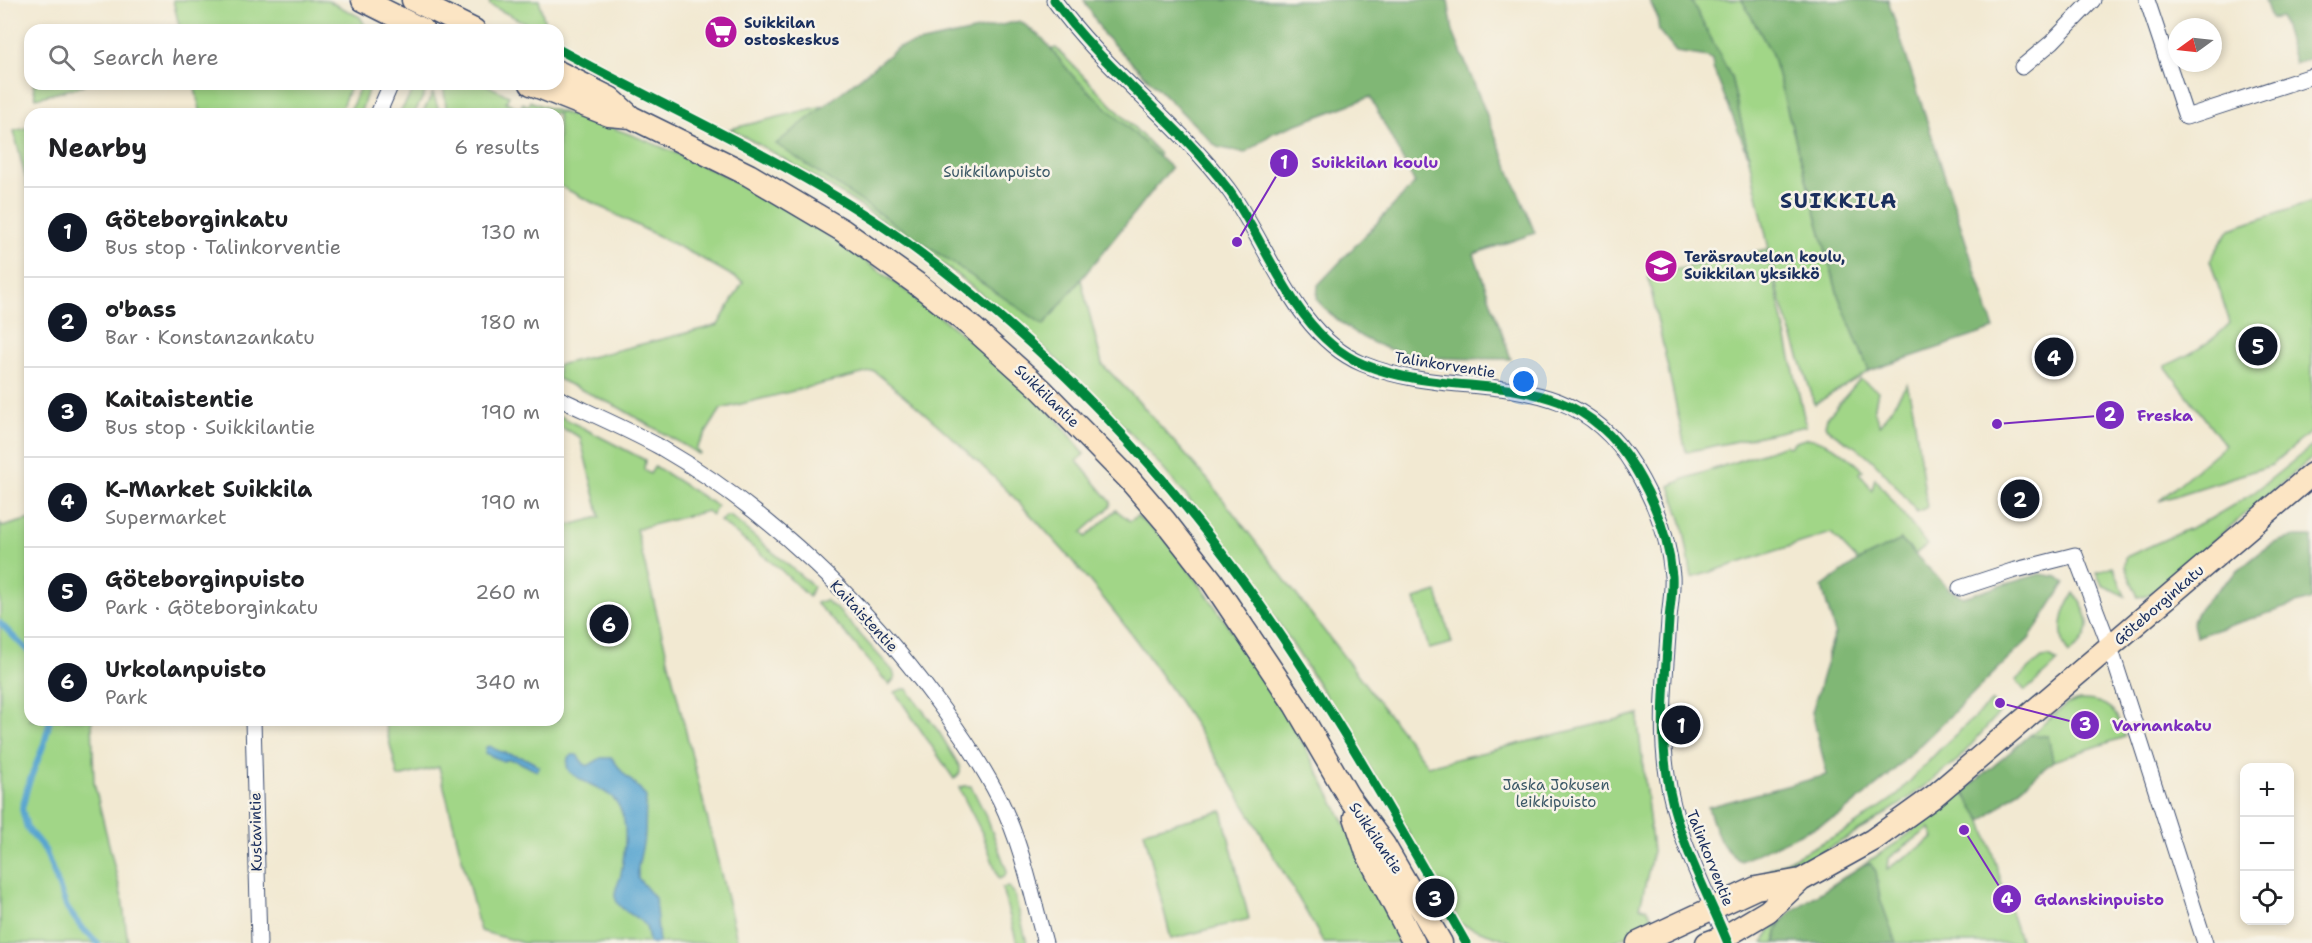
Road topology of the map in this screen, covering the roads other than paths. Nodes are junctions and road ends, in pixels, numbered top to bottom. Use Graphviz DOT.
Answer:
graph roads {
  1 [pos="363,0"];
  2 [pos="1054,0"];
  3 [pos="2093,0"];
  4 [pos="2147,0"];
  5 [pos="425,2"];
  6 [pos="409,24"];
  7 [pos="420,24"];
  8 [pos="464,24"];
  9 [pos="2022,67"];
  10 [pos="564,75"];
  11 [pos="2312,76"];
  12 [pos="388,90"];
  13 [pos="546,90"];
  14 [pos="381,108"];
  15 [pos="631,117"];
  16 [pos="564,401"];
  17 [pos="2312,474"];
  18 [pos="1960,588"];
  19 [pos="2110,647"];
  20 [pos="253,726"];
  21 [pos="1348,796"];
  22 [pos="1801,880"];
  23 [pos="1713,907"];
  24 [pos="1720,941"];
  25 [pos="259,943"];
  26 [pos="1045,943"];
  27 [pos="1414,943"];
  28 [pos="1442,943"];
  29 [pos="1638,943"];
  30 [pos="2205,943"];
  1 -- 6 [label="main road"];
  2 -- 23 [label="street, Talinkorventie"];
  3 -- 9 [label="street"];
  4 -- 11 [label="street"];
  5 -- 7 [label="street"];
  5 -- 8 [label="main road"];
  10 -- 15 [label="main road, Suikkilantie"];
  12 -- 14 [label="street"];
  13 -- 15 [label="main road, Suikkilantie"];
  15 -- 21 [label="main road, Suikkilantie"];
  16 -- 26 [label="street, Kaitaistentie"];
  17 -- 19 [label="main road, Göteborginkatu"];
  18 -- 19 [label="street"];
  19 -- 22 [label="main road, Göteborginkatu"];
  19 -- 30 [label="street"];
  20 -- 25 [label="street, Kustavintie"];
  21 -- 27 [label="main road, Suikkilantie"];
  21 -- 28 [label="main road, Suikkilantie"];
  22 -- 23 [label="main road, Göteborginkatu"];
  22 -- 24 [label="main road, Göteborginkatu"];
  23 -- 24 [label="street, Talinkorventie"];
  23 -- 29 [label="main road, Göteborginkatu"];
}
